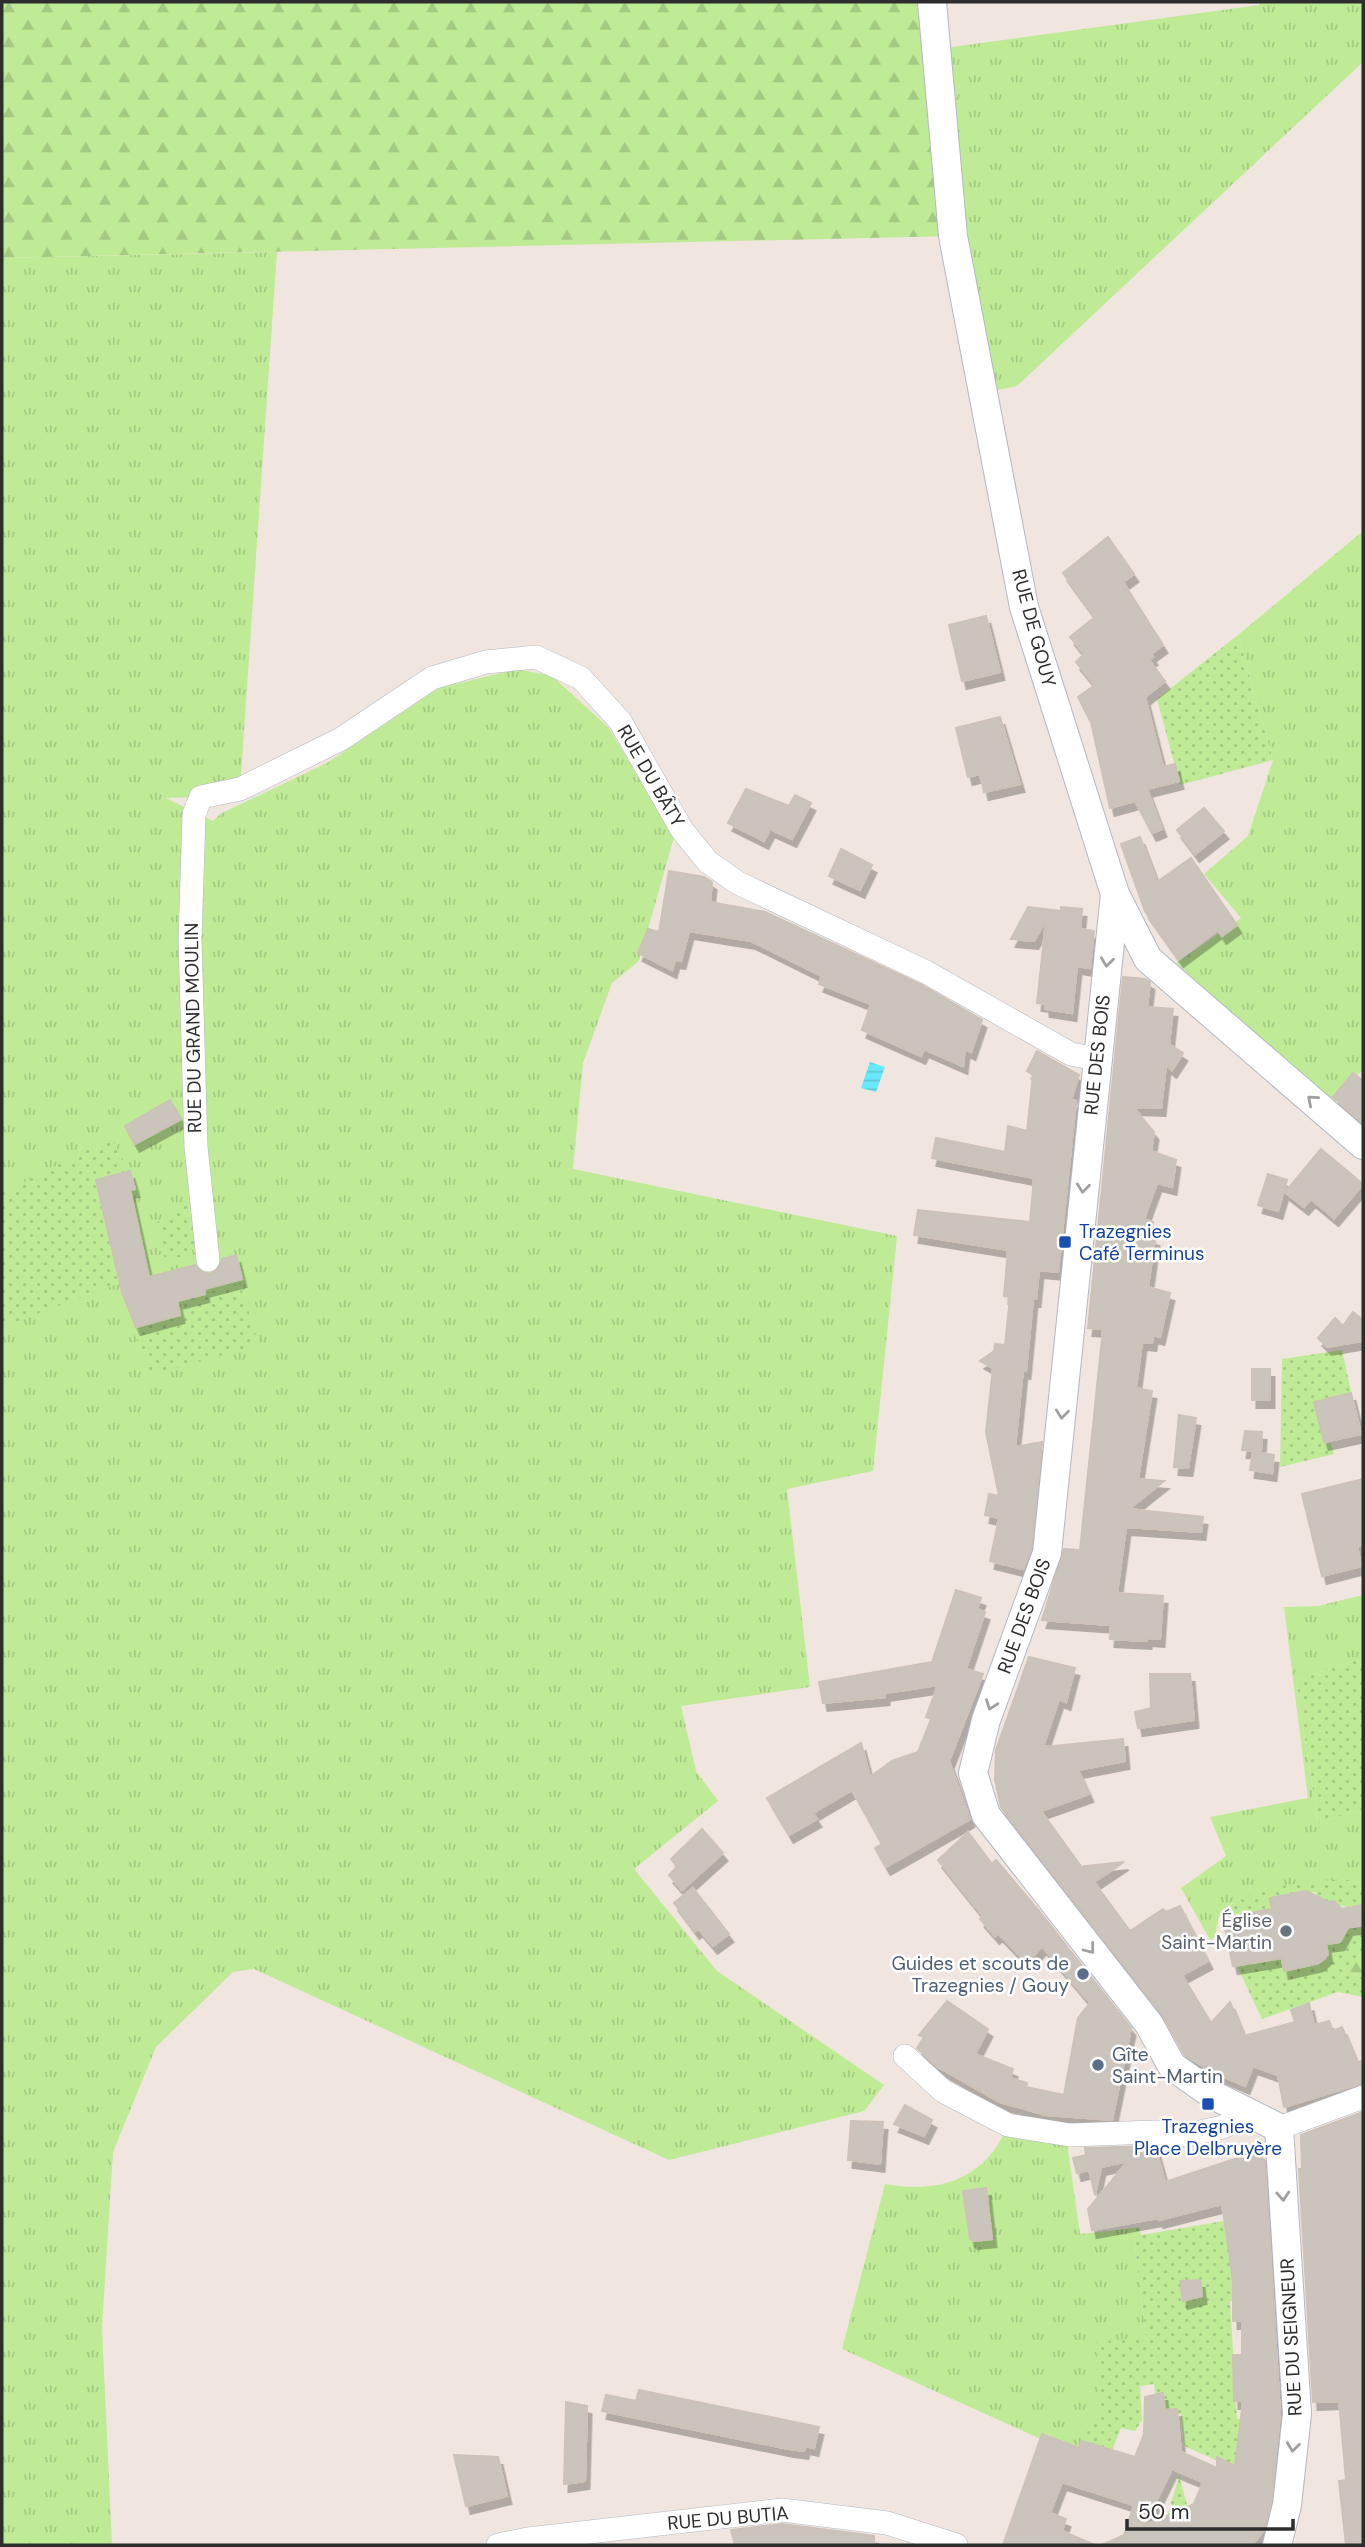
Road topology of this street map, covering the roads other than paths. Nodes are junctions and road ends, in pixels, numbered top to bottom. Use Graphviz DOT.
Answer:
graph roads {
  1 [pos="932,2"];
  2 [pos="201,797"];
  3 [pos="1115,894"];
  4 [pos="1096,1059"];
  5 [pos="1363,1145"];
  6 [pos="208,1260"];
  7 [pos="905,2056"];
  8 [pos="1363,2097"];
  9 [pos="1250,2112"];
  10 [pos="1279,2128"];
  11 [pos="498,2545"];
  12 [pos="956,2545"];
  13 [pos="1277,2545"];
  1 -- 3 [label="street, RUE DE GOUY"];
  2 -- 4 [label="street, RUE DU BÂTY"];
  2 -- 6 [label="street, RUE DU GRAND MOULIN"];
  3 -- 4 [label="street, RUE DES BOIS, one-way"];
  5 -- 3 [label="street, RUE DE GOUY, one-way"];
  4 -- 9 [label="street, RUE DES BOIS, one-way"];
  7 -- 9 [label="street"];
  8 -- 10 [label="street"];
  9 -- 10 [label="street, RUE DES BOIS"];
  10 -- 13 [label="street, RUE DU SEIGNEUR, one-way"];
  11 -- 12 [label="street, RUE DU BUTIA"];
}
